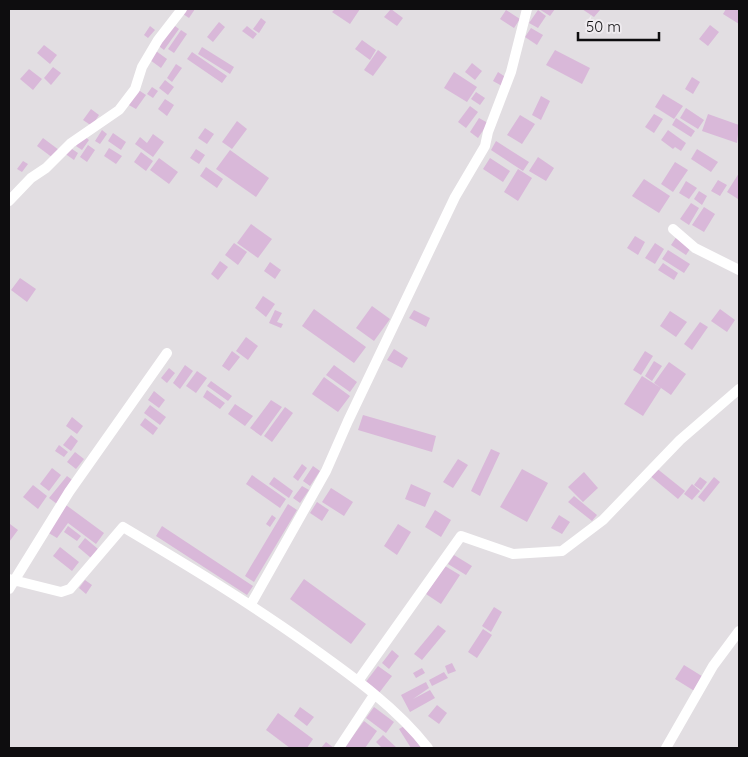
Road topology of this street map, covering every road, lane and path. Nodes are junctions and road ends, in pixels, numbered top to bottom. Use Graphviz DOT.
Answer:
graph roads {
  1 [pos="182,9"];
  2 [pos="526,9"];
  3 [pos="9,201"];
  4 [pos="672,228"];
  5 [pos="739,270"];
  6 [pos="166,353"];
  7 [pos="739,389"];
  8 [pos="10,583"];
  9 [pos="251,604"];
  10 [pos="739,631"];
  11 [pos="358,681"];
  12 [pos="374,695"];
  13 [pos="339,748"];
  14 [pos="428,748"];
  15 [pos="666,748"];
  1 -- 3 [label="street"];
  2 -- 9 [label="street"];
  4 -- 5 [label="street"];
  6 -- 8 [label="street"];
  7 -- 11 [label="street"];
  8 -- 9 [label="street"];
  9 -- 11 [label="street"];
  10 -- 15 [label="street"];
  11 -- 12 [label="street"];
  12 -- 13 [label="street"];
  12 -- 14 [label="street"];
}
